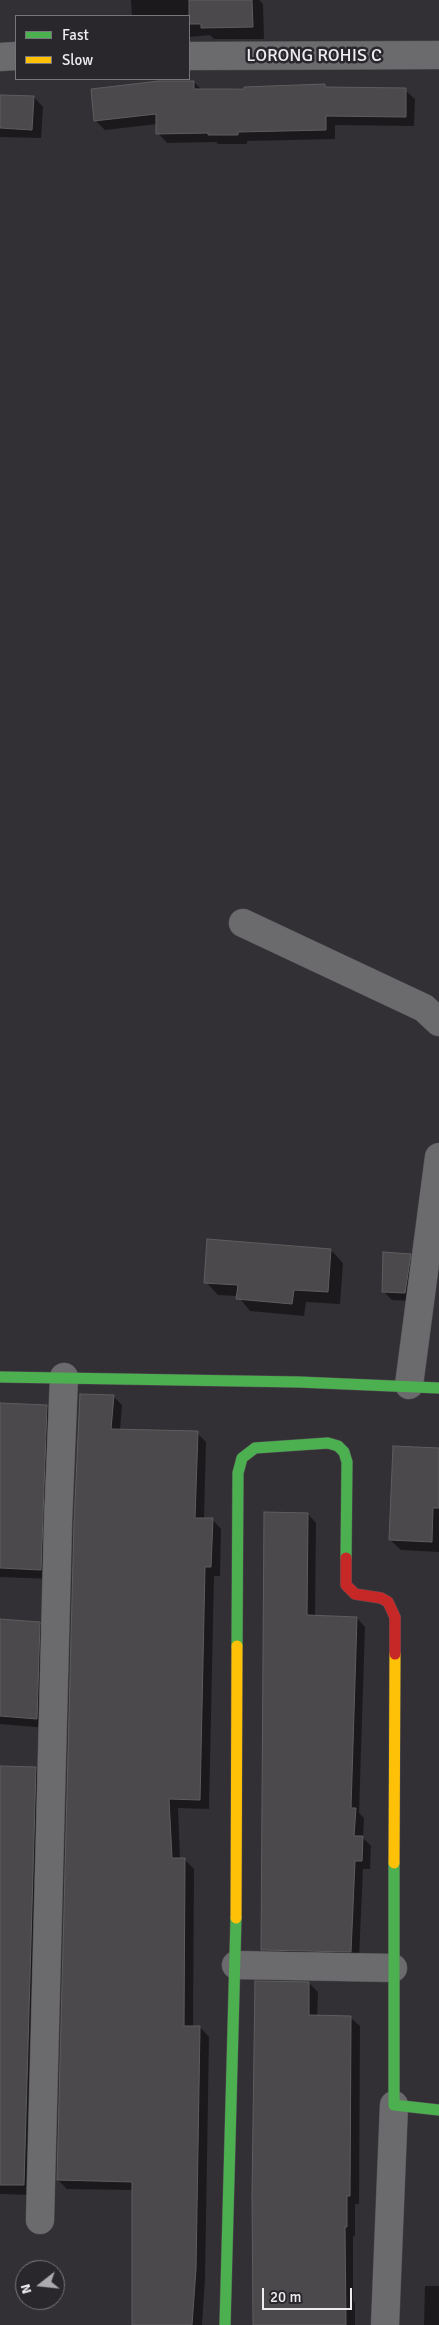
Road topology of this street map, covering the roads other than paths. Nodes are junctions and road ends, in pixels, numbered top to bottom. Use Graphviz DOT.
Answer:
graph roads {
  1 [pos="439,55"];
  2 [pos="0,56"];
  3 [pos="15,56"];
  4 [pos="190,56"];
  5 [pos="243,923"];
  6 [pos="439,1022"];
  7 [pos="439,1157"];
  8 [pos="0,1377"];
  9 [pos="64,1377"];
  10 [pos="409,1385"];
  11 [pos="439,1388"];
  12 [pos="236,1966"];
  13 [pos="393,1968"];
  14 [pos="394,2106"];
  15 [pos="439,2110"];
  16 [pos="40,2220"];
  17 [pos="225,2325"];
  18 [pos="385,2325"];
  1 -- 4 [label="street, LORONG ROHIS C"];
  2 -- 3 [label="street"];
  5 -- 6 [label="street"];
  7 -- 10 [label="street"];
  8 -- 9 [label="street"];
  9 -- 10 [label="street"];
  9 -- 16 [label="street"];
  10 -- 11 [label="street"];
  12 -- 13 [label="street"];
  12 -- 13 [label="street"];
  12 -- 17 [label="street"];
  13 -- 14 [label="street"];
  14 -- 15 [label="street"];
  14 -- 18 [label="street"];
}
